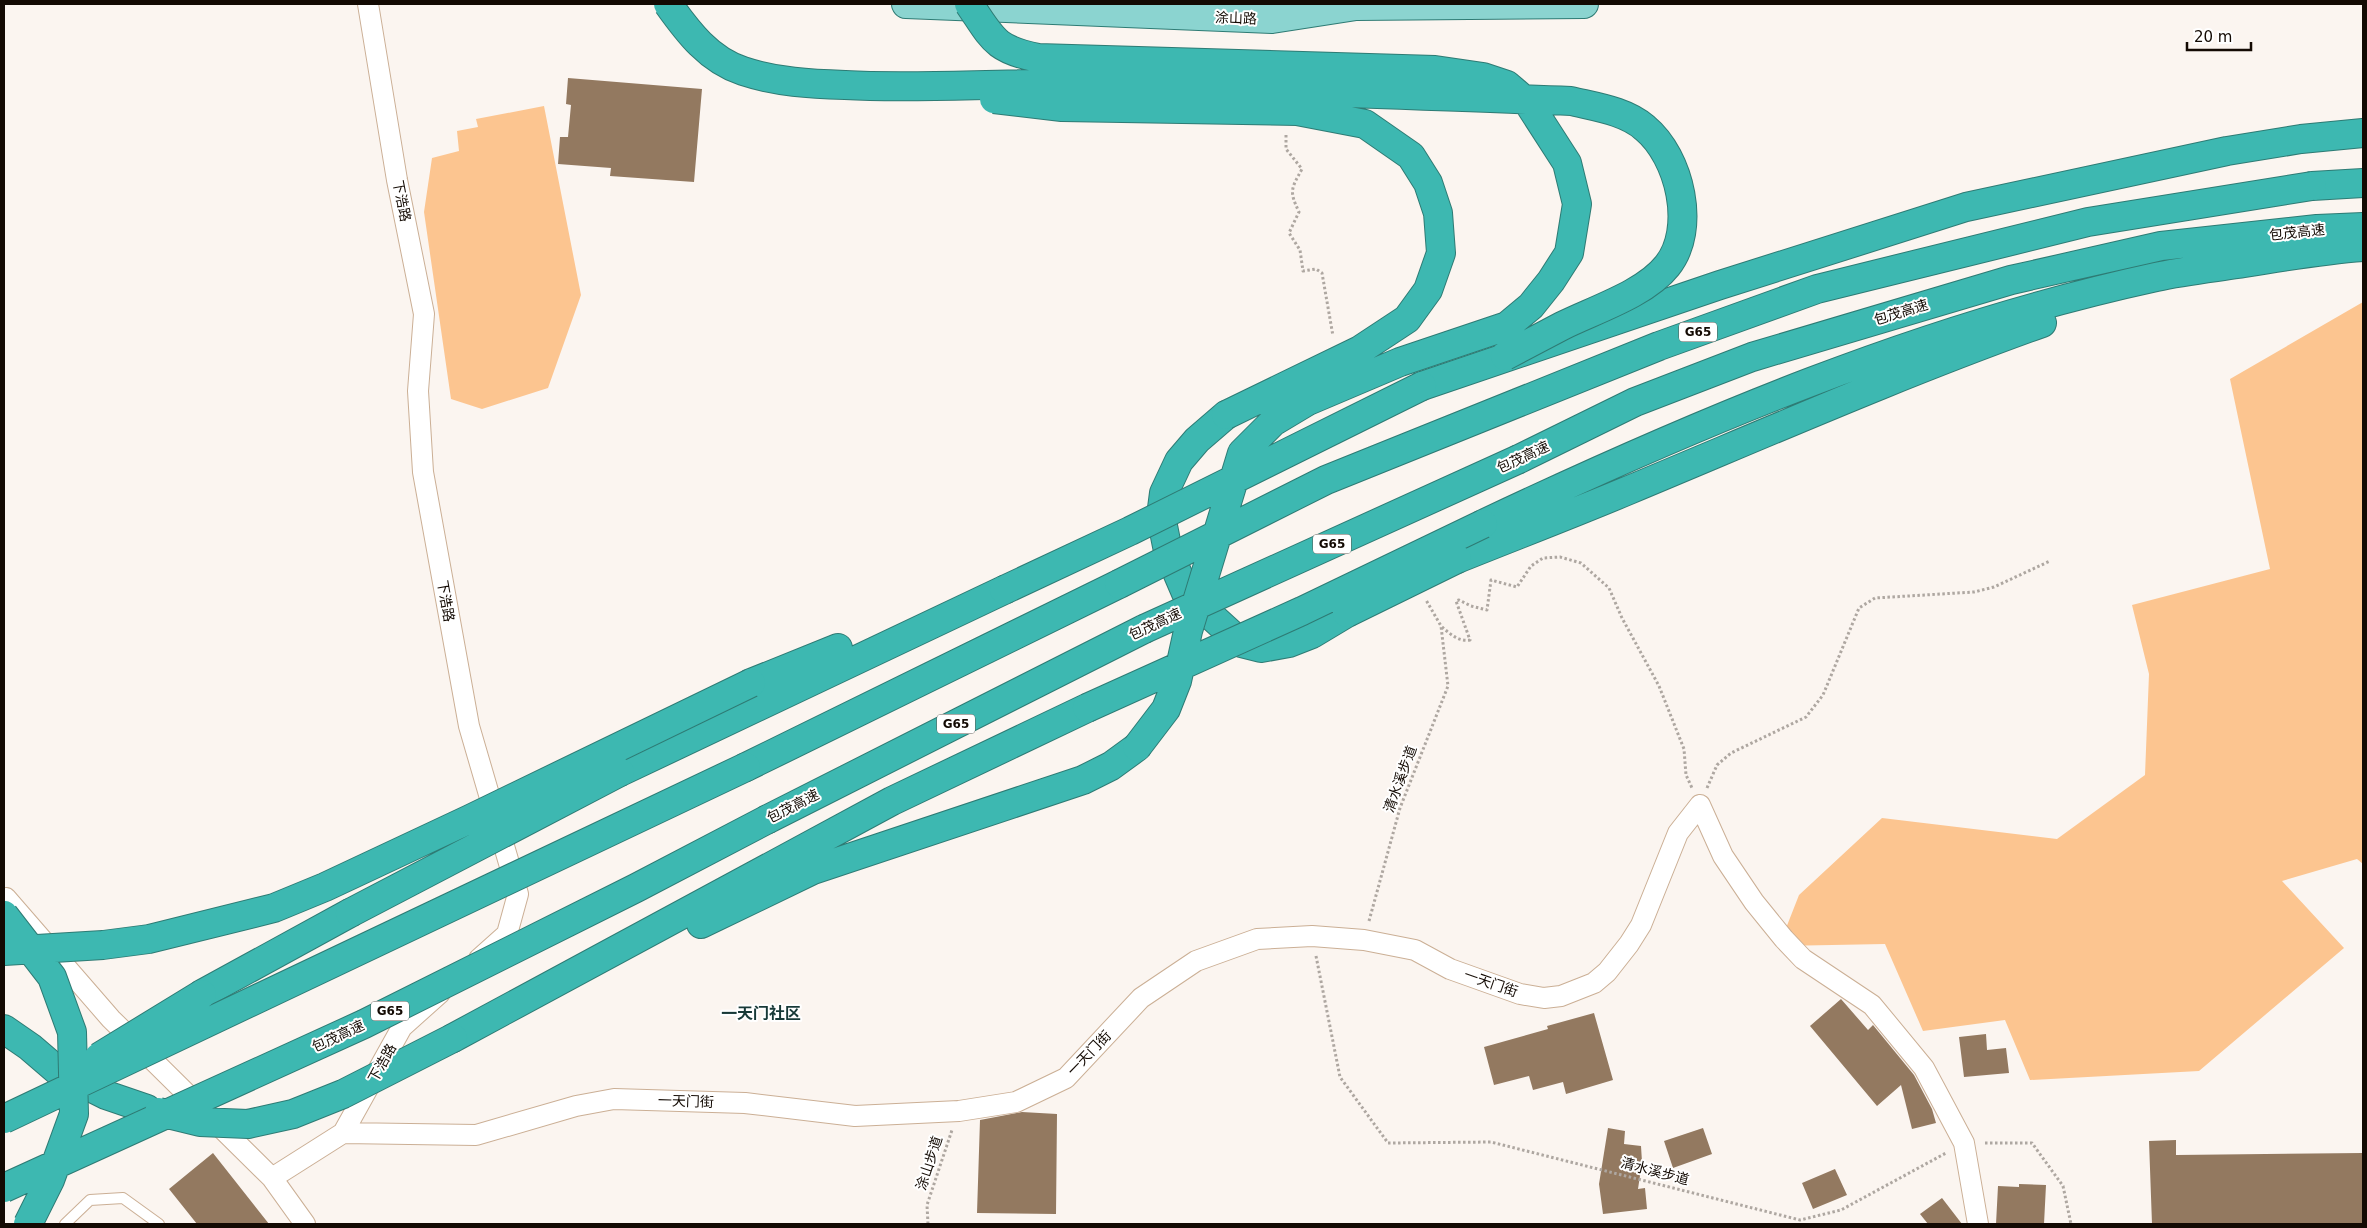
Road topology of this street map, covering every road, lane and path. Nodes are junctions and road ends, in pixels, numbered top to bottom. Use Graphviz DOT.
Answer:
graph roads {
  1 [pos="368,4"];
  2 [pos="668,4"];
  3 [pos="906,4"];
  4 [pos="969,4"];
  5 [pos="1584,4"];
  6 [pos="1348,5"];
  7 [pos="891,87"];
  8 [pos="2363,133"];
  9 [pos="1286,149"];
  10 [pos="2363,184"];
  11 [pos="2363,227"];
  12 [pos="2319,240"];
  13 [pos="2363,248"];
  14 [pos="2257,261"];
  15 [pos="1303,271"];
  16 [pos="1505,356"];
  17 [pos="2050,561"];
  18 [pos="756,693"];
  19 [pos="1700,805"];
  20 [pos="804,861"];
  21 [pos="5,906"];
  22 [pos="1312,936"];
  23 [pos="1364,940"];
  24 [pos="4,951"];
  25 [pos="4,1029"];
  26 [pos="959,1111"];
  27 [pos="4,1118"];
  28 [pos="343,1133"];
  29 [pos="1964,1143"];
  30 [pos="272,1178"];
  31 [pos="4,1188"];
  32 [pos="28,1224"];
  33 [pos="65,1224"];
  34 [pos="158,1224"];
  35 [pos="305,1224"];
  36 [pos="928,1224"];
  37 [pos="1978,1224"];
  38 [pos="2071,1224"];
  1 -- 28 [label="street, 下浩路"];
  2 -- 7 [label="highway, bridge"];
  3 -- 6 [label="main road, 涂山路"];
  4 -- 20 [label="highway, bridge"];
  5 -- 6 [label="main road, 涂山路"];
  7 -- 14 [label="highway, bridge"];
  7 -- 16 [label="highway, bridge"];
  8 -- 16 [label="highway, bridge"];
  9 -- 15 [label="path"];
  10 -- 27 [label="highway, G65, bridge"];
  11 -- 12 [label="highway, 包茂高速 / G65"];
  12 -- 13 [label="highway"];
  12 -- 14 [label="highway"];
  12 -- 31 [label="highway, 包茂高速 / G65, bridge"];
  14 -- 20 [label="highway, bridge"];
  16 -- 18 [label="highway, bridge"];
  17 -- 19 [label="path"];
  18 -- 24 [label="highway, bridge"];
  18 -- 27 [label="highway, bridge"];
  19 -- 23 [label="street, 一天门街"];
  19 -- 23 [label="path, 清水溪步道"];
  19 -- 29 [label="street"];
  20 -- 25 [label="highway, bridge"];
  21 -- 30 [label="street"];
  21 -- 32 [label="highway, bridge"];
  22 -- 23 [label="street, 一天门街"];
  22 -- 26 [label="street, 一天门街"];
  22 -- 29 [label="path, 清水溪步道"];
  26 -- 28 [label="street, 一天门街"];
  26 -- 36 [label="path, 涂山步道"];
  28 -- 30 [label="street"];
  29 -- 37 [label="street"];
  29 -- 38 [label="path, 清水溪步道"];
  30 -- 35 [label="street"];
  33 -- 34 [label="lane"];
}
